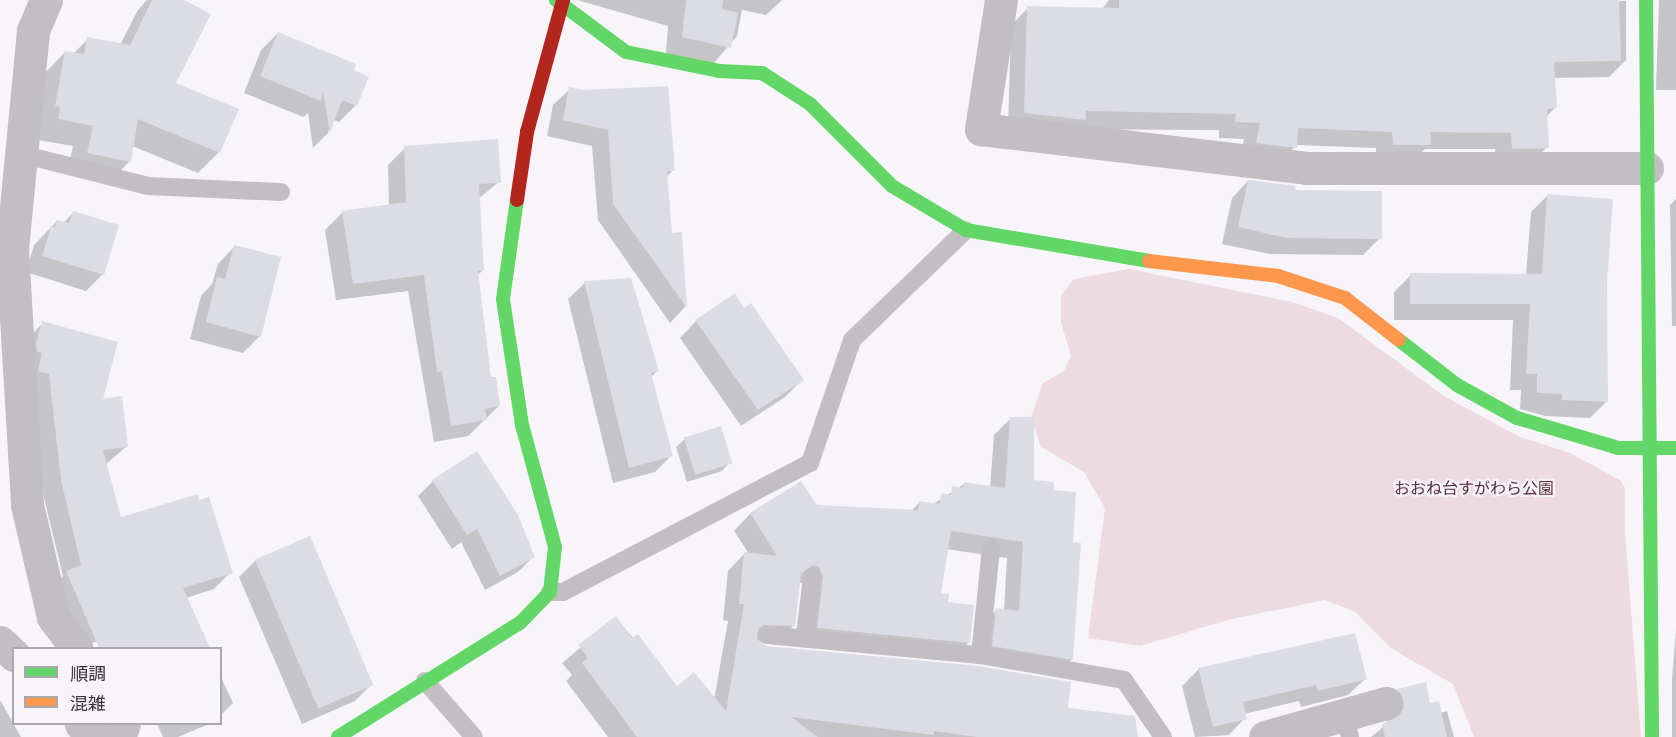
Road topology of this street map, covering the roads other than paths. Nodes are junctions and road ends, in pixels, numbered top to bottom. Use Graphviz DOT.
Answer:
graph roads {
  1 [pos="46,0"];
  2 [pos="1000,0"];
  3 [pos="1646,0"];
  4 [pos="560,1"];
  5 [pos="21,154"];
  6 [pos="1647,168"];
  7 [pos="281,192"];
  8 [pos="966,230"];
  9 [pos="6,249"];
  10 [pos="1651,448"];
  11 [pos="1676,448"];
  12 [pos="991,548"];
  13 [pos="812,576"];
  14 [pos="550,592"];
  15 [pos="767,635"];
  16 [pos="805,636"];
  17 [pos="0,642"];
  18 [pos="75,647"];
  19 [pos="12,653"];
  20 [pos="980,655"];
  21 [pos="425,681"];
  22 [pos="1386,703"];
  23 [pos="83,725"];
  24 [pos="1348,726"];
  25 [pos="94,737"];
  26 [pos="338,737"];
  27 [pos="474,737"];
  28 [pos="1163,737"];
  29 [pos="1265,737"];
  30 [pos="1652,737"];
  1 -- 5 [label="street"];
  2 -- 6 [label="street"];
  3 -- 6 [label="street"];
  4 -- 8 [label="street"];
  4 -- 14 [label="street"];
  5 -- 7 [label="lane"];
  5 -- 9 [label="street"];
  6 -- 10 [label="street"];
  8 -- 10 [label="street"];
  8 -- 14 [label="lane"];
  9 -- 18 [label="street"];
  10 -- 11 [label="street"];
  10 -- 30 [label="street"];
  12 -- 20 [label="lane"];
  13 -- 16 [label="lane"];
  14 -- 21 [label="street"];
  15 -- 16 [label="lane"];
  16 -- 20 [label="lane"];
  17 -- 19 [label="street"];
  20 -- 28 [label="lane"];
  21 -- 26 [label="street"];
  21 -- 27 [label="lane"];
  22 -- 24 [label="street"];
  23 -- 25 [label="street"];
  24 -- 29 [label="street"];
}
